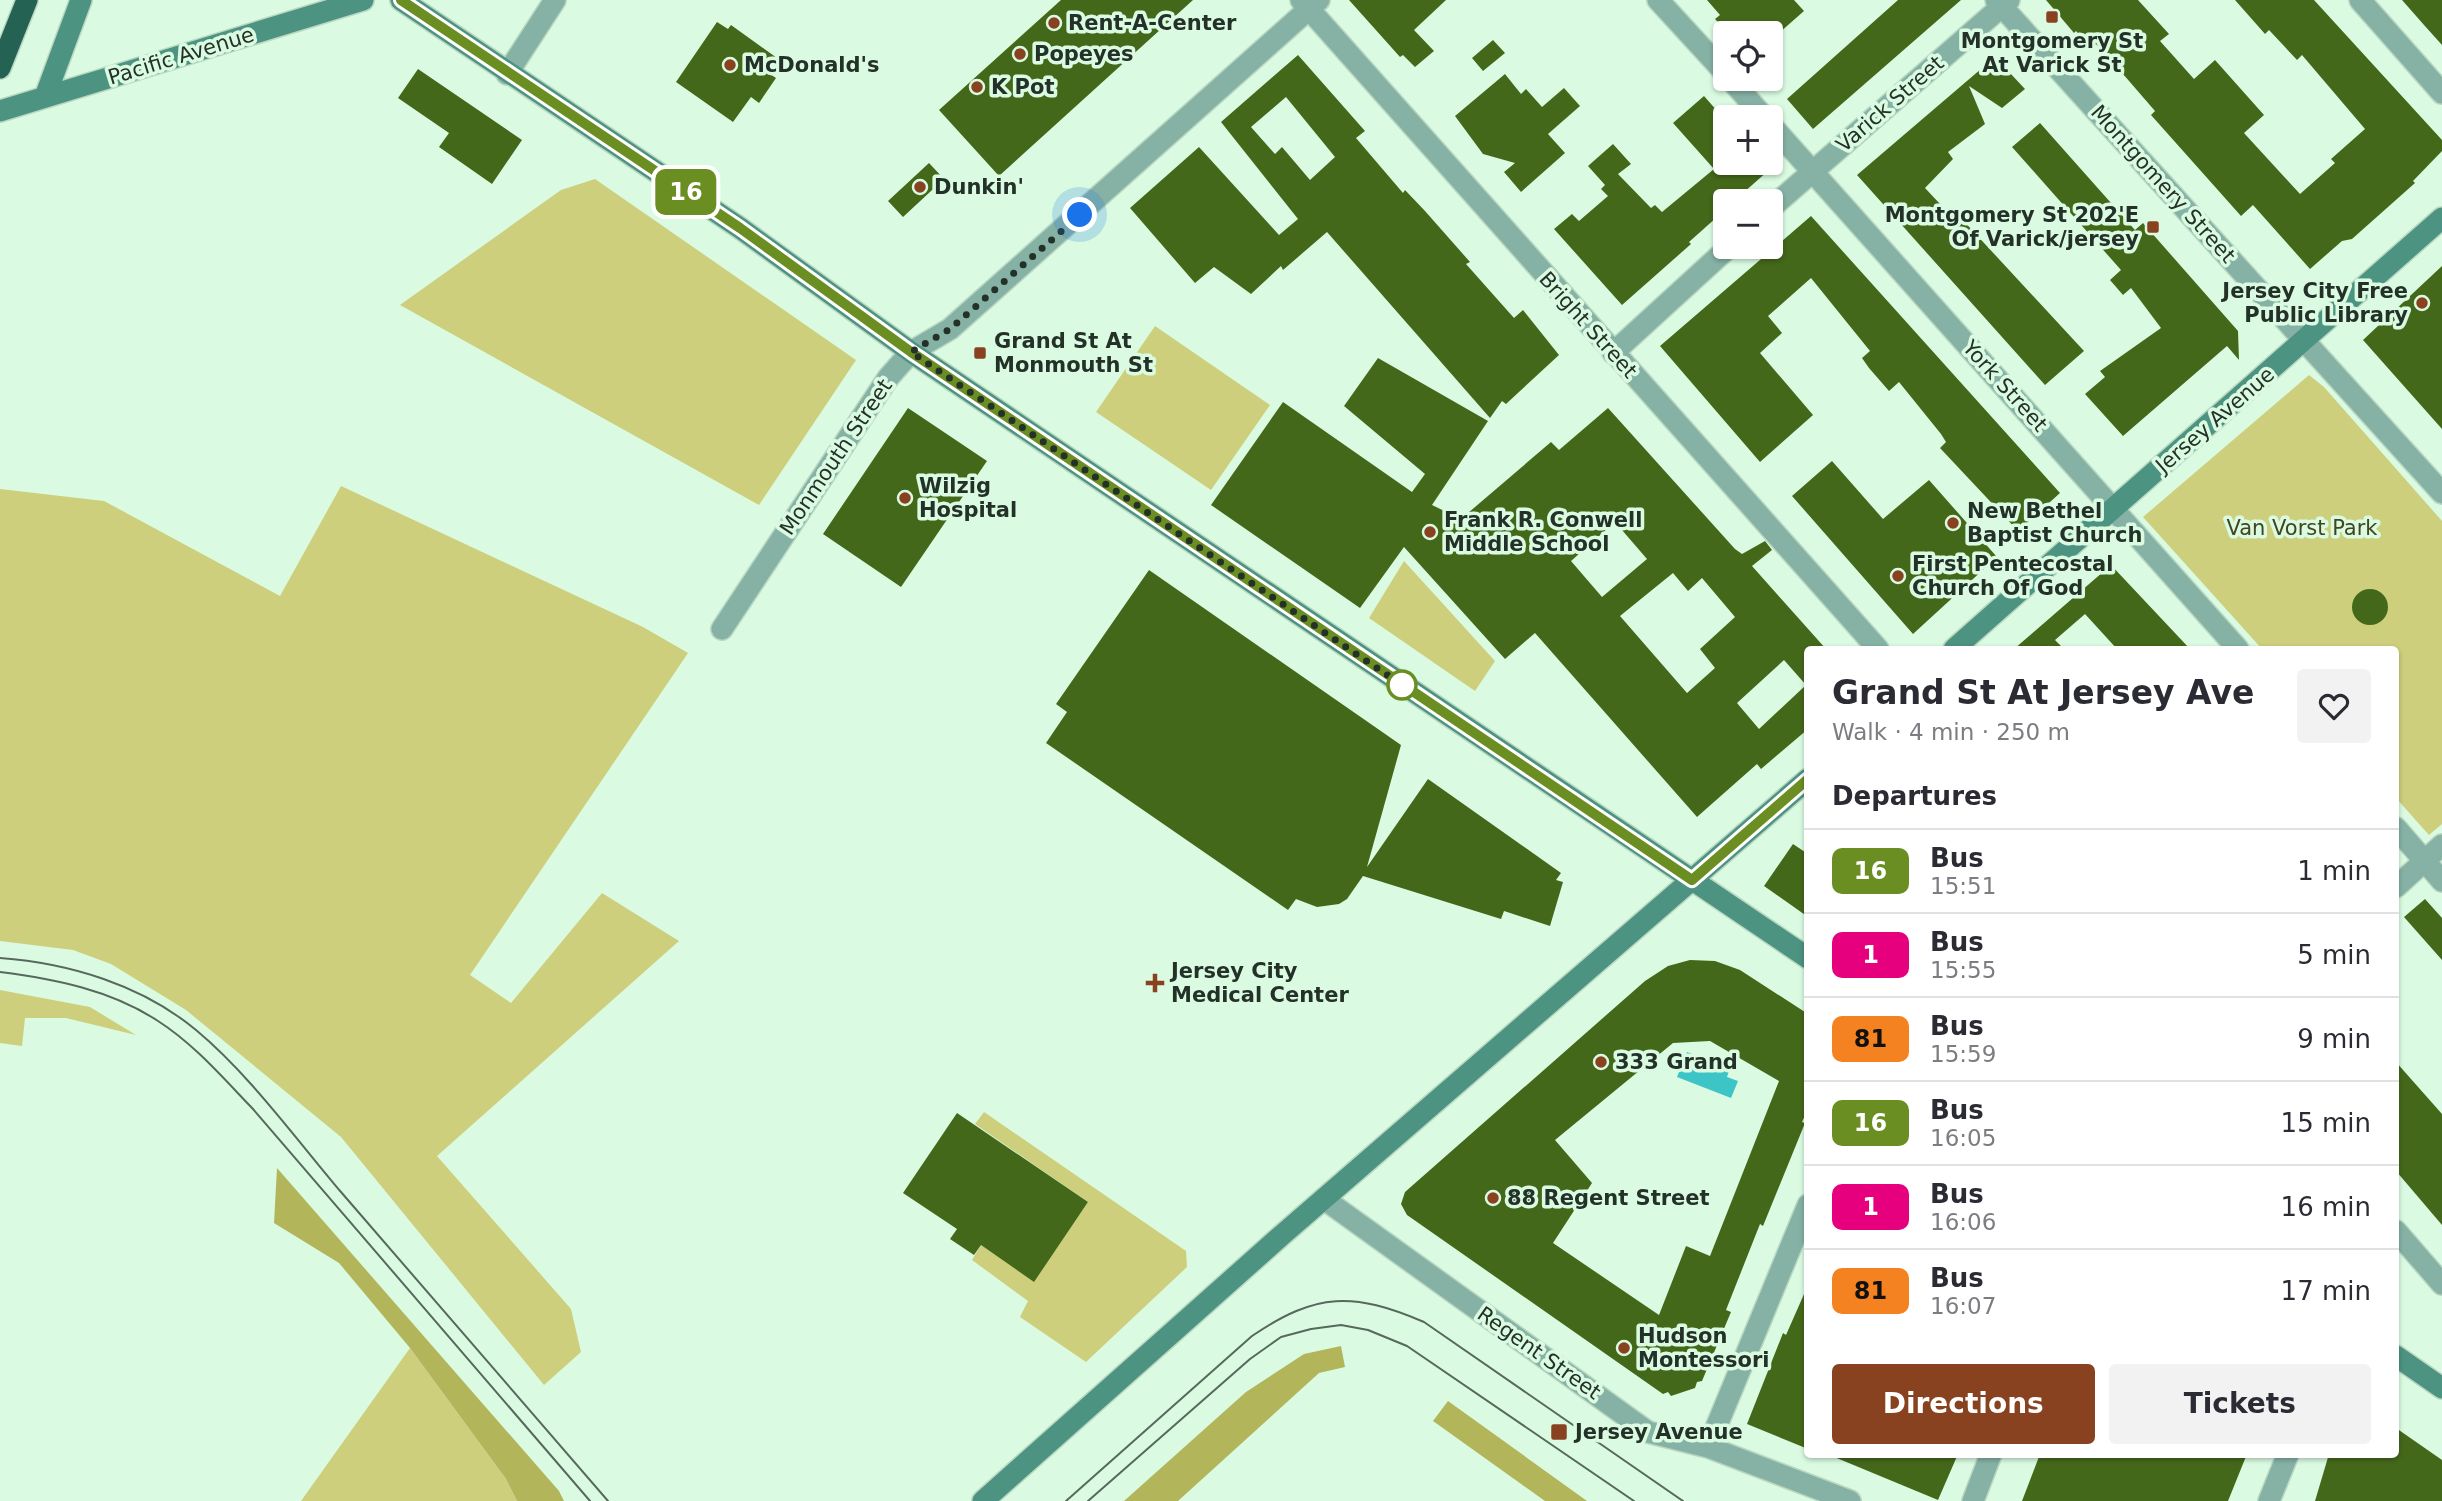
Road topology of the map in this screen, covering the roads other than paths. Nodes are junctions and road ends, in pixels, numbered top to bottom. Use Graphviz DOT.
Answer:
graph roads {
  1 [pos="27,0"];
  2 [pos="81,0"];
  3 [pos="363,0"];
  4 [pos="401,0"];
  5 [pos="555,0"];
  6 [pos="1658,0"];
  7 [pos="2360,0"];
  8 [pos="2003,2"];
  9 [pos="1310,3"];
  10 [pos="1713,60"];
  11 [pos="0,68"];
  12 [pos="507,74"];
  13 [pos="1741,91"];
  14 [pos="2442,93"];
  15 [pos="45,97"];
  16 [pos="1753,105"];
  17 [pos="0,111"];
  18 [pos="1783,138"];
  19 [pos="1813,171"];
  20 [pos="1783,197"];
  21 [pos="2442,218"];
  22 [pos="1716,259"];
  23 [pos="2304,342"];
  24 [pos="911,352"];
  25 [pos="1613,353"];
  26 [pos="2442,492"];
  27 [pos="2114,509"];
  28 [pos="722,629"];
  29 [pos="1875,646"];
  30 [pos="1957,646"];
  31 [pos="2235,646"];
  32 [pos="1804,782"];
  33 [pos="2399,831"];
  34 [pos="2442,845"];
  35 [pos="2425,861"];
  36 [pos="1692,880"];
  37 [pos="2442,881"];
  38 [pos="2399,884"];
  39 [pos="1804,955"];
  40 [pos="1324,1199"];
  41 [pos="1804,1215"];
  42 [pos="2399,1234"];
  43 [pos="2442,1284"];
  44 [pos="2399,1358"];
  45 [pos="2442,1388"];
  46 [pos="1708,1447"];
  47 [pos="1989,1458"];
  48 [pos="2286,1458"];
  49 [pos="983,1501"];
  50 [pos="1850,1501"];
  51 [pos="1973,1501"];
  52 [pos="2269,1501"];
  1 -- 11 [label="highway"];
  2 -- 15 [label="street"];
  3 -- 15 [label="street, Pacific Avenue"];
  4 -- 12 [label="street"];
  5 -- 12 [label="street"];
  6 -- 10 [label="street"];
  7 -- 14 [label="street"];
  8 -- 19 [label="street, Varick Street"];
  8 -- 23 [label="street, Montgomery Street"];
  9 -- 24 [label="street, Monmouth Street"];
  9 -- 25 [label="street, Bright Street"];
  12 -- 24 [label="street"];
  13 -- 16 [label="street"];
  15 -- 17 [label="street, Pacific Avenue"];
  18 -- 19 [label="street, York Street"];
  19 -- 20 [label="street, Varick Street"];
  19 -- 27 [label="street, York Street"];
  21 -- 23 [label="street, Jersey Avenue"];
  22 -- 25 [label="street"];
  23 -- 26 [label="street, Montgomery Street"];
  23 -- 27 [label="street, Jersey Avenue"];
  24 -- 28 [label="street, Monmouth Street"];
  24 -- 36 [label="street"];
  25 -- 29 [label="street, Bright Street"];
  27 -- 30 [label="street, Jersey Avenue"];
  27 -- 31 [label="street, York Street"];
  32 -- 36 [label="street"];
  33 -- 35 [label="street"];
  34 -- 35 [label="street"];
  35 -- 37 [label="street"];
  35 -- 38 [label="street"];
  36 -- 39 [label="street"];
  36 -- 40 [label="street"];
  40 -- 46 [label="street, Regent Street"];
  40 -- 49 [label="street"];
  41 -- 46 [label="street"];
  42 -- 43 [label="street"];
  44 -- 45 [label="street"];
  46 -- 50 [label="street, Regent Street"];
  47 -- 51 [label="street"];
  48 -- 52 [label="street"];
}
